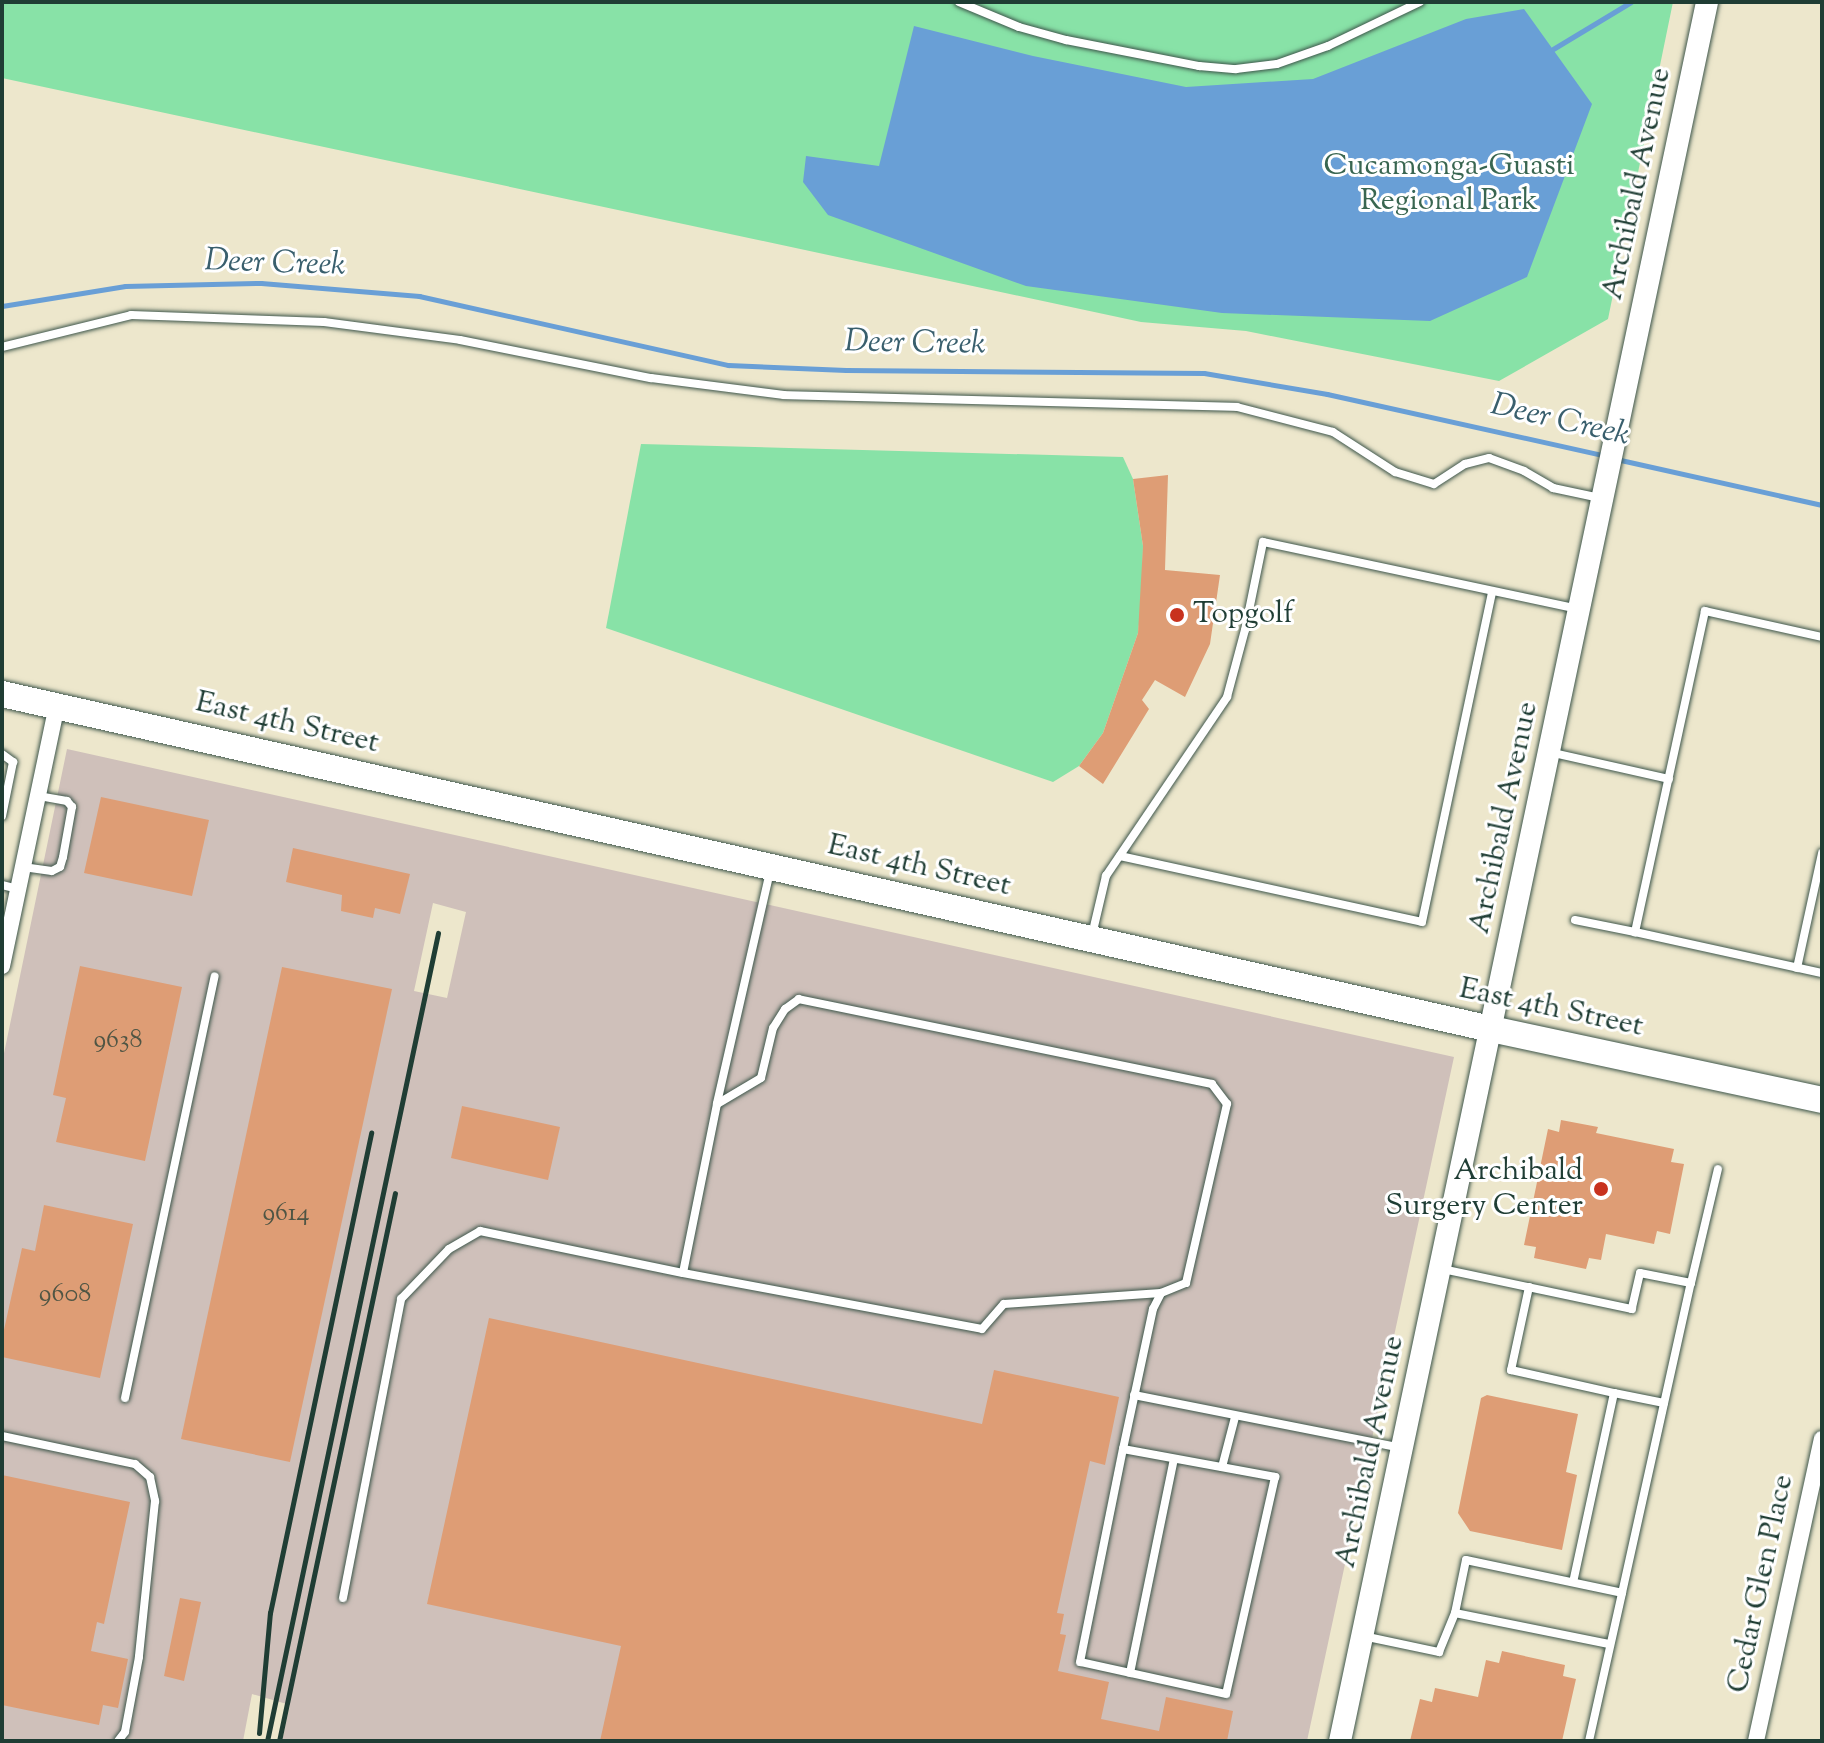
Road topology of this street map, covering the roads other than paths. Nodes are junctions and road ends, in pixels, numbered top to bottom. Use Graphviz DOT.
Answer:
graph roads {
  1 [pos="959,2"];
  2 [pos="1420,2"];
  3 [pos="1707,2"];
  4 [pos="2,347"];
  5 [pos="1602,499"];
  6 [pos="1492,593"];
  7 [pos="1579,609"];
  8 [pos="1822,637"];
  9 [pos="2,694"];
  10 [pos="57,706"];
  11 [pos="1549,752"];
  12 [pos="2,754"];
  13 [pos="1669,779"];
  14 [pos="38,795"];
  15 [pos="2,816"];
  16 [pos="1822,853"];
  17 [pos="1120,856"];
  18 [pos="771,866"];
  19 [pos="23,867"];
  20 [pos="10,887"];
  21 [pos="1575,920"];
  22 [pos="1635,932"];
  23 [pos="1091,938"];
  24 [pos="2,966"];
  25 [pos="1797,968"];
  26 [pos="1822,973"];
  27 [pos="215,976"];
  28 [pos="1491,1029"];
  29 [pos="1822,1100"];
  30 [pos="717,1104"];
  31 [pos="1718,1169"];
  32 [pos="1441,1269"];
  33 [pos="683,1273"];
  34 [pos="1691,1283"];
  35 [pos="1529,1287"];
  36 [pos="1161,1293"];
  37 [pos="1614,1393"];
  38 [pos="1134,1395"];
  39 [pos="125,1398"];
  40 [pos="1664,1403"];
  41 [pos="1235,1417"];
  42 [pos="2,1436"];
  43 [pos="1822,1439"];
  44 [pos="1123,1449"];
  45 [pos="1403,1449"];
  46 [pos="1174,1459"];
  47 [pos="1222,1467"];
  48 [pos="1818,1473"];
  49 [pos="1573,1582"];
  50 [pos="1622,1593"];
  51 [pos="343,1598"];
  52 [pos="1455,1613"];
  53 [pos="1363,1636"];
  54 [pos="1609,1644"];
  55 [pos="1130,1673"];
  56 [pos="118,1741"];
  57 [pos="1340,1741"];
  58 [pos="1589,1741"];
  59 [pos="1756,1741"];
  1 -- 2 [label="lane"];
  3 -- 5 [label="main road, Archibald Avenue"];
  4 -- 5 [label="lane"];
  5 -- 7 [label="main road, Archibald Avenue"];
  6 -- 7 [label="lane"];
  6 -- 17 [label="lane"];
  6 -- 17 [label="lane"];
  7 -- 11 [label="main road, Archibald Avenue"];
  8 -- 13 [label="lane"];
  9 -- 10 [label="main road, East 4th Street"];
  10 -- 14 [label="street"];
  10 -- 18 [label="main road, East 4th Street"];
  11 -- 13 [label="lane"];
  11 -- 28 [label="main road, Archibald Avenue"];
  12 -- 15 [label="lane"];
  13 -- 22 [label="lane"];
  14 -- 19 [label="street"];
  14 -- 19 [label="lane"];
  16 -- 25 [label="lane"];
  17 -- 23 [label="lane"];
  18 -- 23 [label="main road, East 4th Street"];
  18 -- 30 [label="lane"];
  19 -- 20 [label="street"];
  20 -- 24 [label="street"];
  21 -- 22 [label="lane"];
  22 -- 25 [label="lane"];
  23 -- 28 [label="main road, East 4th Street"];
  25 -- 26 [label="lane"];
  27 -- 39 [label="lane"];
  28 -- 29 [label="main road, East 4th Street"];
  28 -- 32 [label="main road, Archibald Avenue"];
  30 -- 33 [label="lane"];
  30 -- 36 [label="lane"];
  31 -- 34 [label="lane"];
  32 -- 35 [label="lane"];
  32 -- 45 [label="main road, Archibald Avenue"];
  33 -- 36 [label="lane"];
  33 -- 51 [label="lane"];
  34 -- 35 [label="lane"];
  34 -- 40 [label="lane"];
  35 -- 37 [label="lane"];
  36 -- 38 [label="lane"];
  37 -- 40 [label="lane"];
  37 -- 49 [label="lane"];
  38 -- 41 [label="lane"];
  38 -- 44 [label="lane"];
  40 -- 50 [label="lane"];
  41 -- 45 [label="lane"];
  41 -- 47 [label="lane"];
  42 -- 56 [label="lane"];
  43 -- 48 [label="street, Cedar Glen Place"];
  44 -- 46 [label="lane"];
  44 -- 55 [label="lane"];
  45 -- 53 [label="main road, Archibald Avenue"];
  46 -- 47 [label="lane"];
  46 -- 55 [label="lane"];
  47 -- 55 [label="lane"];
  48 -- 59 [label="street, Cedar Glen Place"];
  49 -- 50 [label="lane"];
  49 -- 52 [label="lane"];
  50 -- 54 [label="lane"];
  52 -- 53 [label="lane"];
  52 -- 54 [label="lane"];
  53 -- 57 [label="main road, Archibald Avenue"];
  54 -- 58 [label="lane"];
}
